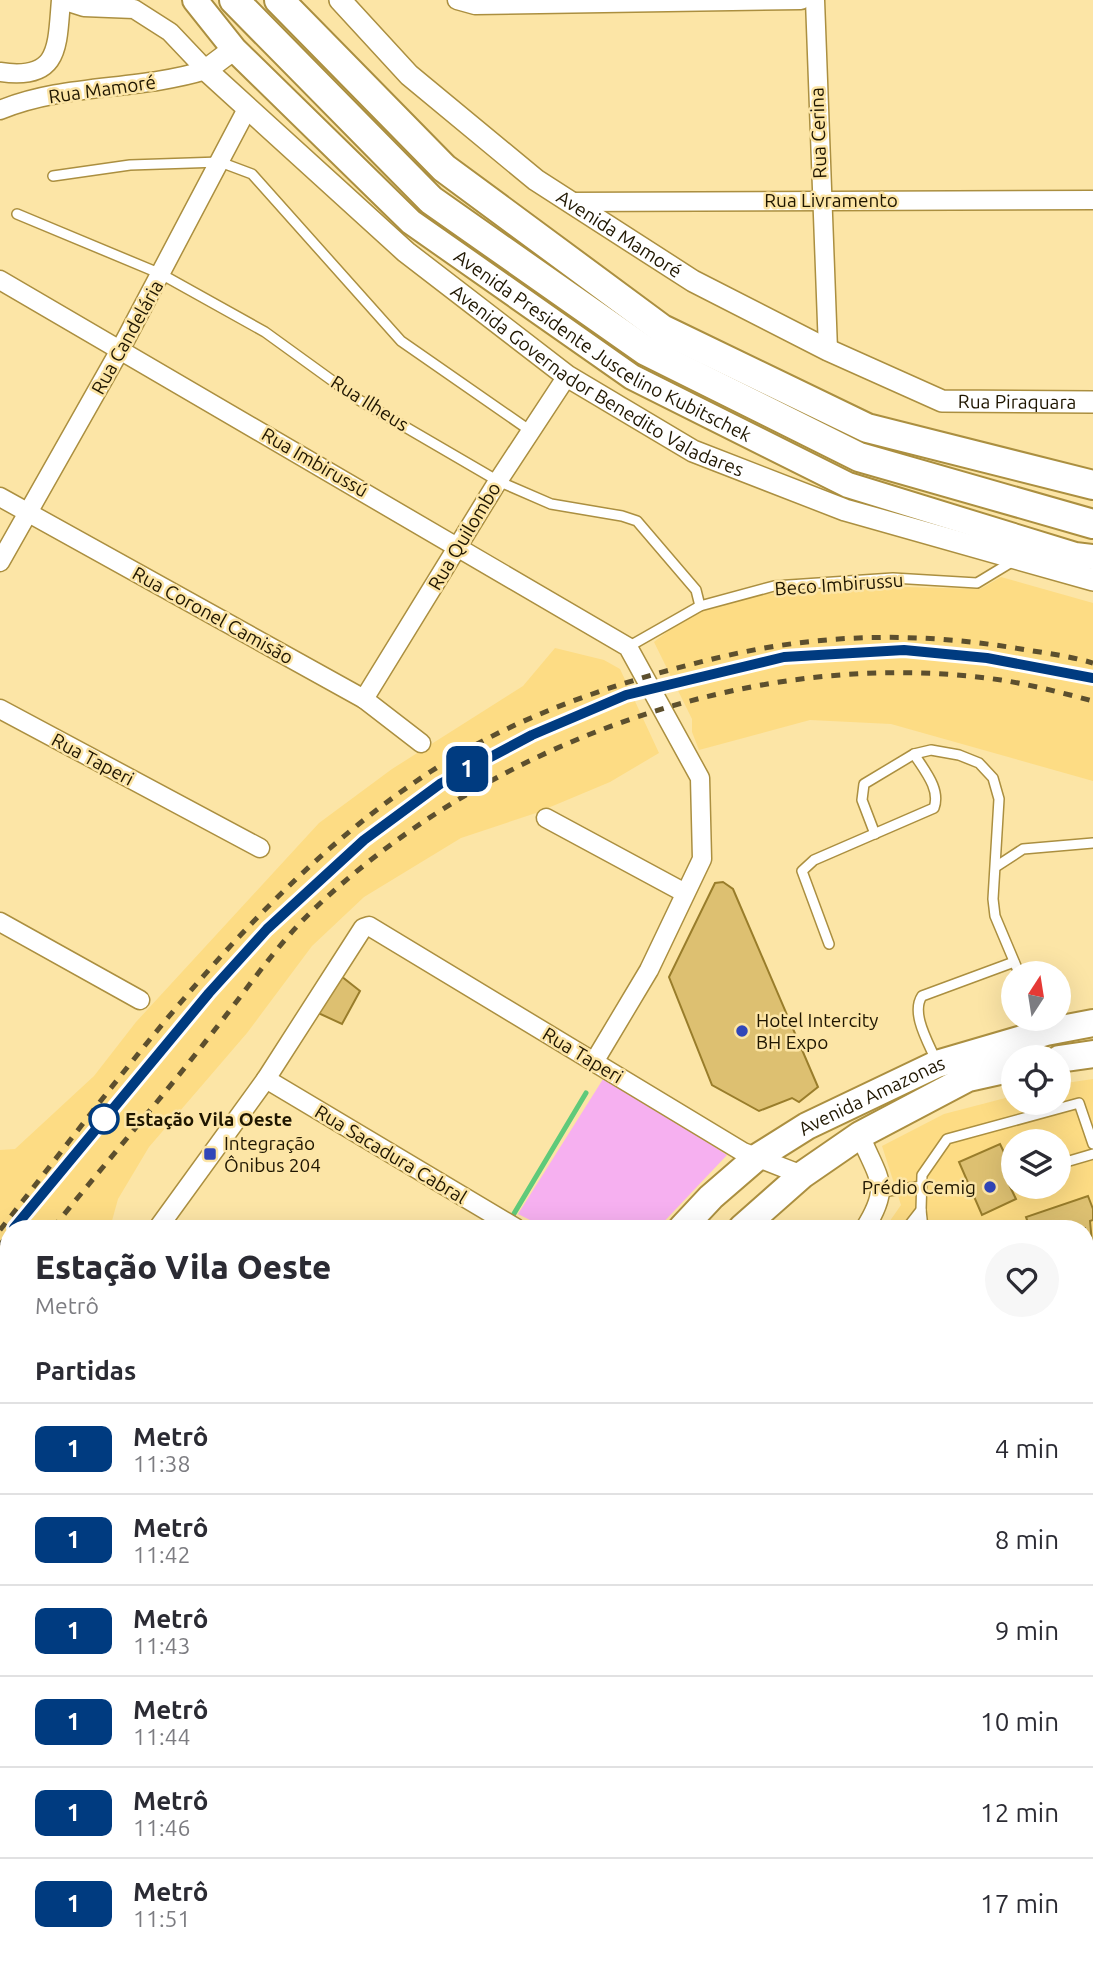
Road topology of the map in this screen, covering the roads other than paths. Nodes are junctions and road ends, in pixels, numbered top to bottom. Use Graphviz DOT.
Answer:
graph roads {
  1 [pos="62,0"];
  2 [pos="195,0"];
  3 [pos="234,0"];
  4 [pos="279,0"];
  5 [pos="340,0"];
  6 [pos="457,0"];
  7 [pos="801,0"];
  8 [pos="815,0"];
  9 [pos="81,4"];
  10 [pos="234,49"];
  11 [pos="205,70"];
  12 [pos="0,72"];
  13 [pos="247,109"];
  14 [pos="0,110"];
  15 [pos="220,162"];
  16 [pos="53,176"];
  17 [pos="820,200"];
  18 [pos="1093,200"];
  19 [pos="569,202"];
  20 [pos="16,214"];
  21 [pos="161,274"];
  22 [pos="0,279"];
  23 [pos="120,350"];
  24 [pos="828,350"];
  25 [pos="567,376"];
  26 [pos="942,401"];
  27 [pos="1093,402"];
  28 [pos="532,432"];
  29 [pos="498,481"];
  30 [pos="1093,485"];
  31 [pos="0,497"];
  32 [pos="28,513"];
  33 [pos="1093,524"];
  34 [pos="458,545"];
  35 [pos="1093,557"];
  36 [pos="1016,560"];
  37 [pos="0,562"];
  38 [pos="1093,580"];
  39 [pos="700,606"];
  40 [pos="628,647"];
  41 [pos="365,699"];
  42 [pos="0,709"];
  43 [pos="421,743"];
  44 [pos="915,754"];
  45 [pos="546,818"];
  46 [pos="875,834"];
  47 [pos="1093,843"];
  48 [pos="260,848"];
  49 [pos="997,866"];
  50 [pos="685,893"];
  51 [pos="0,922"];
  52 [pos="829,944"];
  53 [pos="1014,961"];
  54 [pos="1001,967"];
  55 [pos="140,1000"];
  56 [pos="1093,1023"];
  57 [pos="1071,1024"];
  58 [pos="1027,1031"];
  59 [pos="1093,1054"];
  60 [pos="1071,1057"];
  61 [pos="594,1062"];
  62 [pos="937,1064"];
  63 [pos="1001,1071"];
  64 [pos="267,1079"];
  65 [pos="860,1135"];
  66 [pos="1093,1144"];
  67 [pos="1093,1154"];
  68 [pos="756,1158"];
  69 [pos="1071,1160"];
  70 [pos="802,1175"];
  71 [pos="922,1186"];
  72 [pos="882,1192"];
  73 [pos="921,1210"];
  74 [pos="164,1220"];
  75 [pos="502,1220"];
  76 [pos="689,1220"];
  77 [pos="751,1220"];
  78 [pos="870,1220"];
  79 [pos="913,1220"];
  80 [pos="922,1220"];
  1 -- 9 [label="street"];
  1 -- 12 [label="street"];
  2 -- 10 [label="main road, Avenida Presidente Juscelino Kubitschek"];
  3 -- 33 [label="highway, Avenida Presidente Juscelino Kubitschek"];
  4 -- 30 [label="highway"];
  5 -- 19 [label="street, Avenida Mamoré"];
  6 -- 7 [label="street"];
  8 -- 17 [label="street, Rua Cerina"];
  9 -- 11 [label="street"];
  10 -- 11 [label="street"];
  10 -- 35 [label="main road, Avenida Presidente Juscelino Kubitschek"];
  11 -- 13 [label="street, Avenida Governador Benedito Valadares"];
  11 -- 14 [label="street, Rua Mamoré"];
  13 -- 15 [label="street, Rua Candelária"];
  13 -- 25 [label="street, Avenida Governador Benedito Valadares"];
  15 -- 16 [label="lane"];
  15 -- 21 [label="street, Rua Candelária"];
  15 -- 28 [label="lane"];
  17 -- 18 [label="street, Rua Livramento"];
  17 -- 19 [label="street, Rua Livramento"];
  17 -- 24 [label="street, Rua Cerina"];
  19 -- 24 [label="street, Avenida Mamoré"];
  20 -- 21 [label="lane, Rua Ilheus"];
  21 -- 23 [label="street, Rua Candelária"];
  21 -- 29 [label="lane, Rua Ilheus"];
  22 -- 23 [label="street, Rua Imbirussú"];
  23 -- 32 [label="street, Rua Candelária"];
  23 -- 34 [label="street, Rua Imbirussú"];
  24 -- 26 [label="street, Avenida Mamoré"];
  25 -- 28 [label="street, Rua Quilombo"];
  25 -- 36 [label="street, Avenida Governador Benedito Valadares"];
  26 -- 27 [label="street, Rua Piraquara"];
  28 -- 29 [label="street, Rua Quilombo"];
  29 -- 34 [label="street, Rua Quilombo"];
  29 -- 39 [label="lane, Rua Ilheus"];
  31 -- 32 [label="street, Rua Coronel Camisão"];
  32 -- 37 [label="street, Rua Candelária"];
  32 -- 41 [label="street, Rua Coronel Camisão"];
  34 -- 40 [label="street, Rua Imbirussú"];
  34 -- 41 [label="street, Rua Quilombo"];
  36 -- 38 [label="street, Avenida Governador Benedito Valadares"];
  36 -- 39 [label="lane, Beco Imbirussu"];
  39 -- 40 [label="lane, Beco Imbirussu"];
  40 -- 50 [label="street"];
  41 -- 43 [label="street, Rua Coronel Camisão"];
  42 -- 48 [label="street, Rua Taperi"];
  44 -- 46 [label="lane"];
  44 -- 46 [label="lane"];
  44 -- 49 [label="lane"];
  45 -- 50 [label="street"];
  46 -- 52 [label="lane"];
  47 -- 49 [label="lane"];
  49 -- 53 [label="lane"];
  50 -- 61 [label="street"];
  51 -- 55 [label="street"];
  54 -- 62 [label="lane"];
  56 -- 57 [label="main road, Avenida Amazonas"];
  58 -- 62 [label="main road, Avenida Amazonas"];
  59 -- 60 [label="main road"];
  61 -- 64 [label="street, Rua Taperi"];
  61 -- 68 [label="street, Rua Taperi"];
  62 -- 68 [label="main road, Avenida Amazonas"];
  63 -- 65 [label="main road, Avenida Amazonas"];
  64 -- 74 [label="street"];
  64 -- 75 [label="street, Rua Sacadura Cabral"];
  65 -- 70 [label="main road, Avenida Amazonas"];
  65 -- 72 [label="street"];
  66 -- 71 [label="lane"];
  67 -- 69 [label="lane"];
  68 -- 70 [label="street, Rua Taperi"];
  68 -- 76 [label="main road, Avenida Amazonas"];
  70 -- 77 [label="main road, Avenida Amazonas"];
  71 -- 72 [label="lane"];
  71 -- 73 [label="lane"];
  72 -- 78 [label="street"];
  73 -- 79 [label="lane"];
  73 -- 80 [label="lane"];
}
